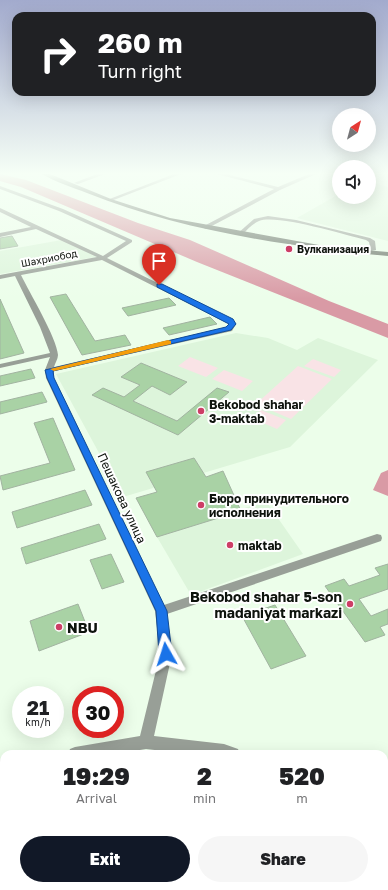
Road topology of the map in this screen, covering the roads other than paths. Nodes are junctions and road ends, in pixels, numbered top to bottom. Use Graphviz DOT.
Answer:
graph roads {
  1 [pos="12,216"];
  2 [pos="73,216"];
  3 [pos="158,216"];
  4 [pos="228,216"];
  5 [pos="208,226"];
  6 [pos="37,227"];
  7 [pos="242,232"];
  8 [pos="0,236"];
  9 [pos="373,250"];
  10 [pos="388,251"];
  11 [pos="388,254"];
  12 [pos="103,258"];
  13 [pos="17,274"];
  14 [pos="0,277"];
  15 [pos="54,354"];
  16 [pos="0,366"];
  17 [pos="49,370"];
  18 [pos="377,538"];
  19 [pos="162,611"];
  20 [pos="146,742"];
  21 [pos="99,750"];
  22 [pos="215,750"];
  1 -- 6 [label="street"];
  2 -- 12 [label="street"];
  3 -- 5 [label="main road"];
  4 -- 5 [label="street"];
  5 -- 7 [label="main road"];
  6 -- 8 [label="street"];
  6 -- 12 [label="street"];
  7 -- 9 [label="main road"];
  7 -- 9 [label="street"];
  7 -- 11 [label="main road"];
  9 -- 10 [label="main road"];
  12 -- 13 [label="street, Шахриобод"];
  12 -- 17 [label="street"];
  13 -- 14 [label="street, Шахриобод"];
  13 -- 15 [label="street"];
  15 -- 16 [label="street"];
  15 -- 17 [label="street"];
  17 -- 19 [label="street, Пешакова улица"];
  18 -- 19 [label="street"];
  19 -- 20 [label="street, Пешакова улица"];
  20 -- 21 [label="street"];
  20 -- 22 [label="street"];
}
